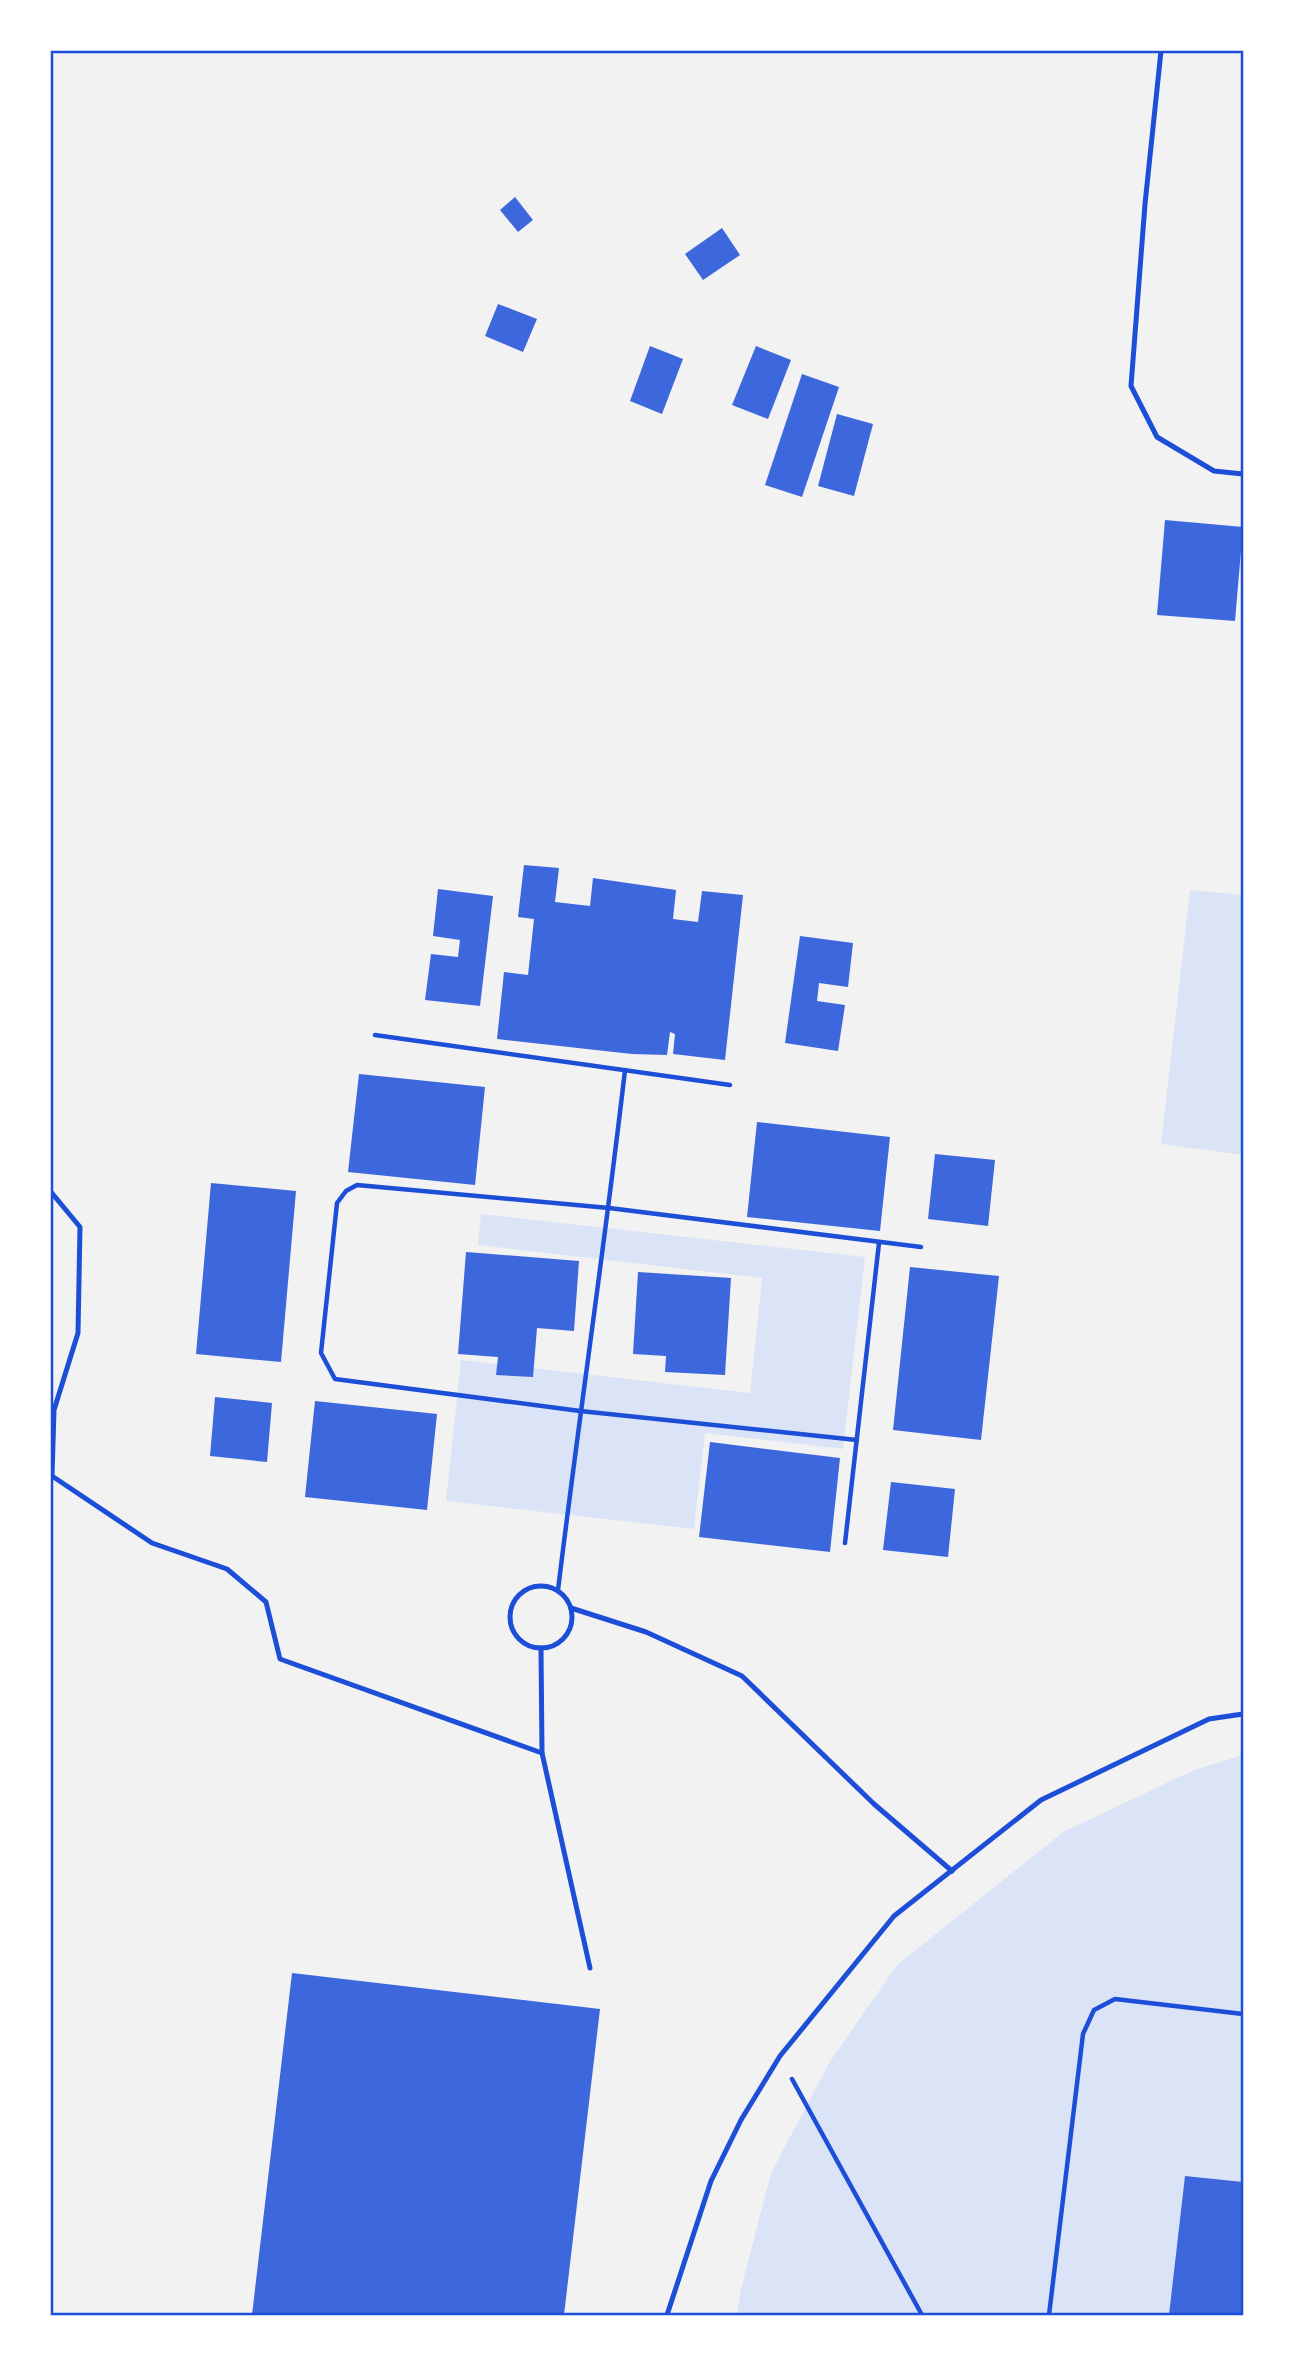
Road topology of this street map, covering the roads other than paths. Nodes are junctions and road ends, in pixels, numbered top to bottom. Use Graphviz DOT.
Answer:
graph roads {
  1 [pos="1161,51"];
  2 [pos="1243,474"];
  3 [pos="51,1192"];
  4 [pos="571,1608"];
  5 [pos="541,1648"];
  6 [pos="1243,1714"];
  7 [pos="542,1753"];
  8 [pos="952,1871"];
  9 [pos="590,1968"];
  10 [pos="667,2315"];
  1 -- 2 [label="lane"];
  3 -- 7 [label="lane"];
  4 -- 5 [label="lane"];
  4 -- 5 [label="lane"];
  4 -- 8 [label="lane"];
  5 -- 7 [label="lane"];
  6 -- 8 [label="lane"];
  7 -- 9 [label="lane"];
  8 -- 10 [label="lane"];
}
